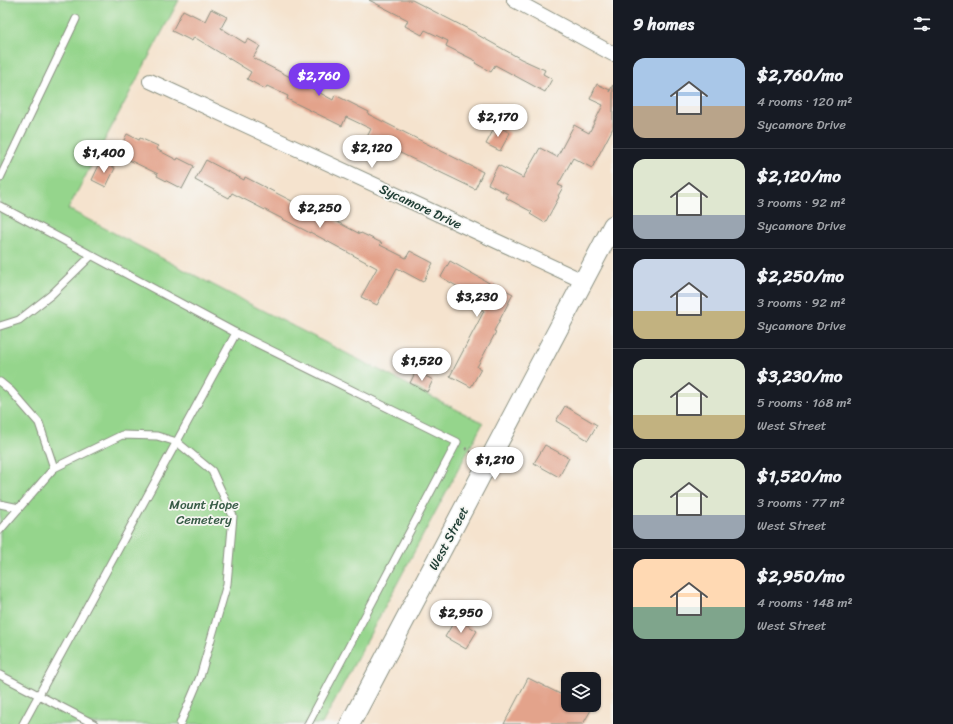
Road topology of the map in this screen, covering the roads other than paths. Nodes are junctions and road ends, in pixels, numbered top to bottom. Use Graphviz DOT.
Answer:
graph roads {
  1 [pos="514,0"];
  2 [pos="76,18"];
  3 [pos="613,54"];
  4 [pos="150,81"];
  5 [pos="0,178"];
  6 [pos="1,210"];
  7 [pos="613,225"];
  8 [pos="92,256"];
  9 [pos="583,281"];
  10 [pos="0,326"];
  11 [pos="236,333"];
  12 [pos="0,382"];
  13 [pos="177,442"];
  14 [pos="54,468"];
  15 [pos="0,504"];
  16 [pos="19,508"];
  17 [pos="0,530"];
  18 [pos="0,675"];
  19 [pos="39,695"];
  20 [pos="23,724"];
  21 [pos="94,724"];
  22 [pos="180,724"];
  23 [pos="308,724"];
  24 [pos="350,724"];
  1 -- 3 [label="street"];
  2 -- 5 [label="lane"];
  4 -- 9 [label="street, Sycamore Drive"];
  6 -- 8 [label="lane"];
  7 -- 9 [label="main road, West Street"];
  8 -- 10 [label="lane"];
  8 -- 11 [label="lane"];
  9 -- 24 [label="main road, West Street"];
  11 -- 13 [label="lane"];
  11 -- 23 [label="lane"];
  12 -- 14 [label="lane"];
  13 -- 14 [label="lane"];
  13 -- 19 [label="lane"];
  13 -- 22 [label="lane"];
  14 -- 16 [label="lane"];
  15 -- 16 [label="lane"];
  16 -- 17 [label="lane"];
  18 -- 19 [label="lane"];
  19 -- 20 [label="lane"];
  19 -- 21 [label="lane"];
}
